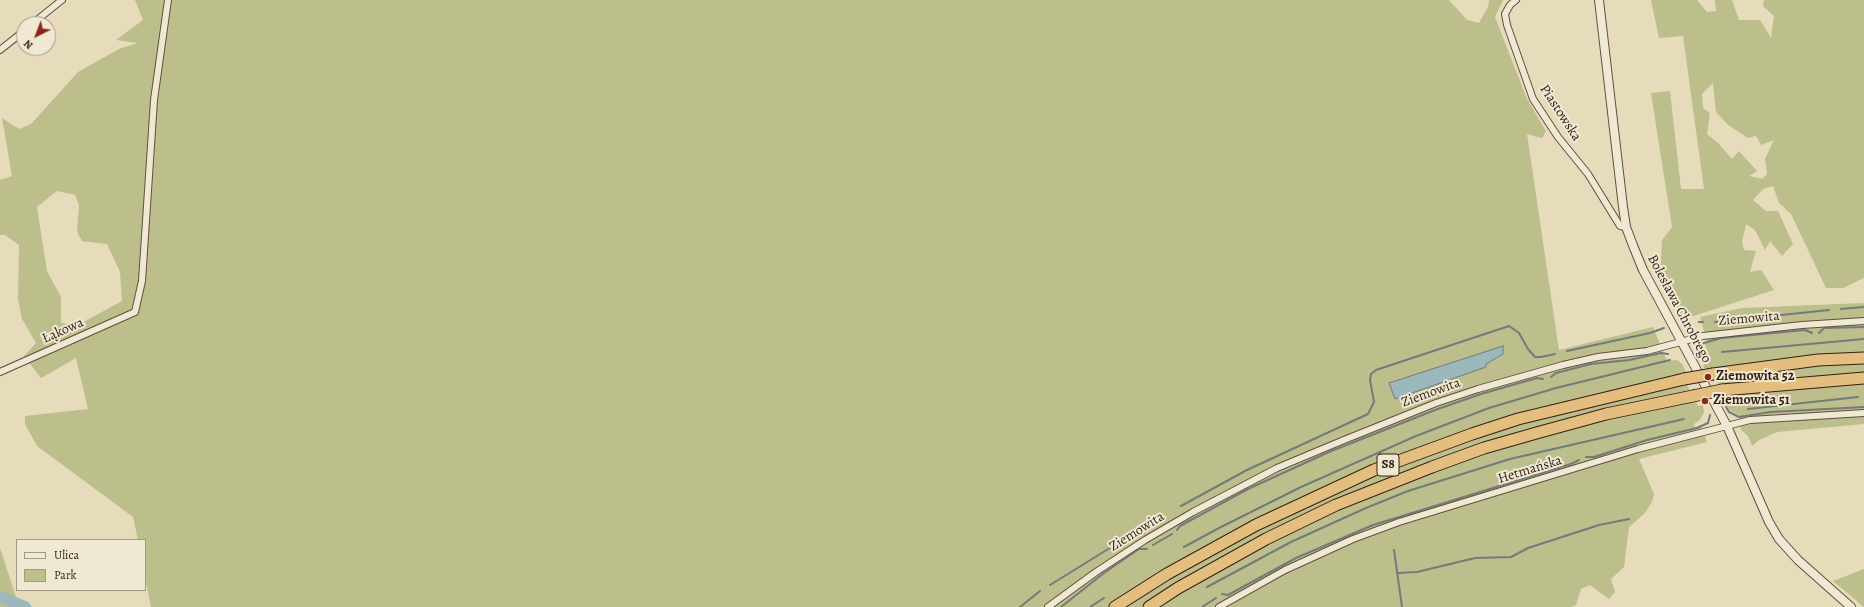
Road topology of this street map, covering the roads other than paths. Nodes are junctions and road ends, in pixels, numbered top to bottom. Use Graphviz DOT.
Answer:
graph roads {
  1 [pos="62,0"];
  2 [pos="168,0"];
  3 [pos="1516,0"];
  4 [pos="1599,0"];
  5 [pos="42,16"];
  6 [pos="16,37"];
  7 [pos="0,50"];
  8 [pos="1626,227"];
  9 [pos="1864,322"];
  10 [pos="1681,341"];
  11 [pos="1864,358"];
  12 [pos="0,372"];
  13 [pos="1864,378"];
  14 [pos="1864,413"];
  15 [pos="1727,426"];
  16 [pos="1048,607"];
  17 [pos="1115,607"];
  18 [pos="1149,607"];
  19 [pos="1219,607"];
  20 [pos="1851,607"];
  1 -- 5 [label="street"];
  2 -- 12 [label="street, Łąkowa"];
  3 -- 8 [label="street, Piastowska"];
  4 -- 8 [label="street, Bolesława Chrobrego"];
  6 -- 7 [label="street"];
  8 -- 10 [label="street, Bolesława Chrobrego"];
  9 -- 10 [label="street, Ziemowita"];
  10 -- 15 [label="street, Bolesława Chrobrego"];
  10 -- 16 [label="street, Ziemowita"];
  11 -- 17 [label="highway, S8, bridge"];
  13 -- 18 [label="highway, S8, bridge"];
  14 -- 15 [label="street, Hetmańska"];
  15 -- 19 [label="street, Hetmańska"];
  15 -- 20 [label="street, Bolesława Chrobrego"];
}
